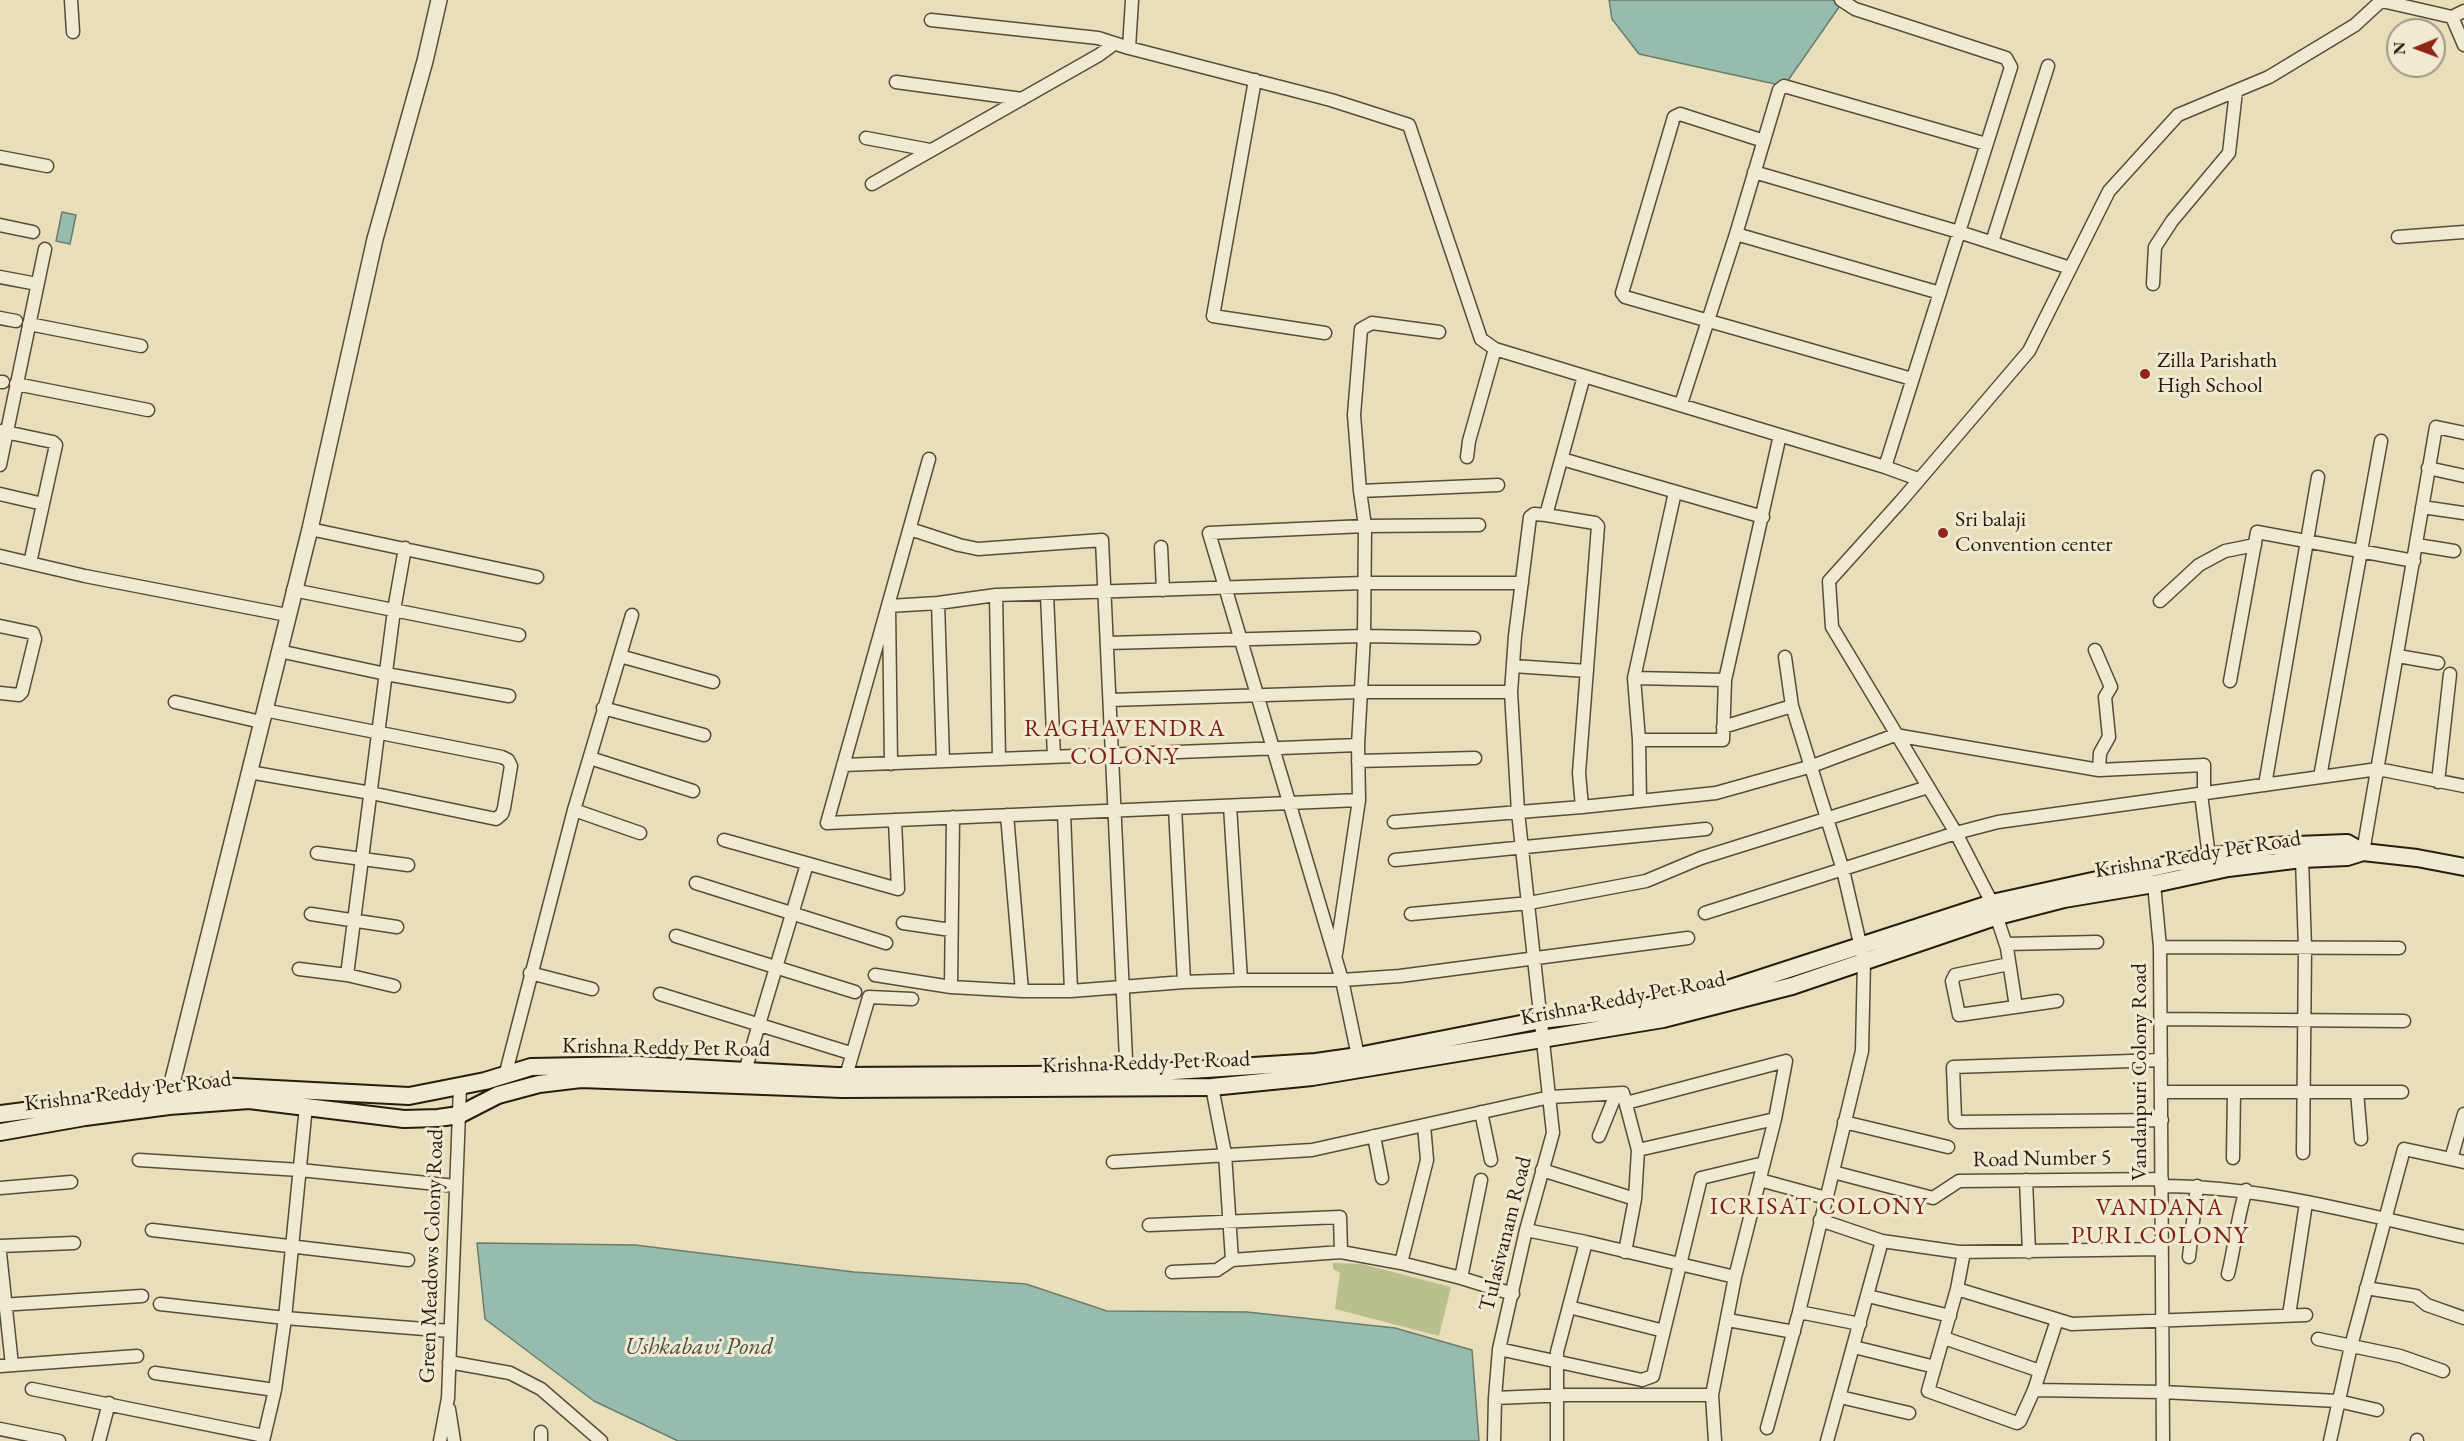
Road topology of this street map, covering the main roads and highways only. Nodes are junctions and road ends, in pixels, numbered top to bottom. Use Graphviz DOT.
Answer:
graph roads {
  1 [pos="2363,852"];
  2 [pos="2464,867"];
  3 [pos="1995,909"];
  4 [pos="1862,953"];
  5 [pos="1127,1081"];
  6 [pos="404,1096"];
  7 [pos="0,1114"];
  8 [pos="404,1119"];
  9 [pos="0,1132"];
  1 -- 2 [label="main road"];
  1 -- 3 [label="main road, Krishna Reddy Pet Road"];
  1 -- 3 [label="main road, Krishna Reddy Pet Road"];
  3 -- 4 [label="main road, Krishna Reddy Pet Road"];
  4 -- 5 [label="main road, Krishna Reddy Pet Road"];
  4 -- 5 [label="main road, Krishna Reddy Pet Road"];
  5 -- 6 [label="main road, Krishna Reddy Pet Road"];
  5 -- 8 [label="main road, Krishna Reddy Pet Road"];
  6 -- 7 [label="main road, Krishna Reddy Pet Road"];
  6 -- 8 [label="main road"];
  8 -- 9 [label="main road, Krishna Reddy Pet Road"];
}
